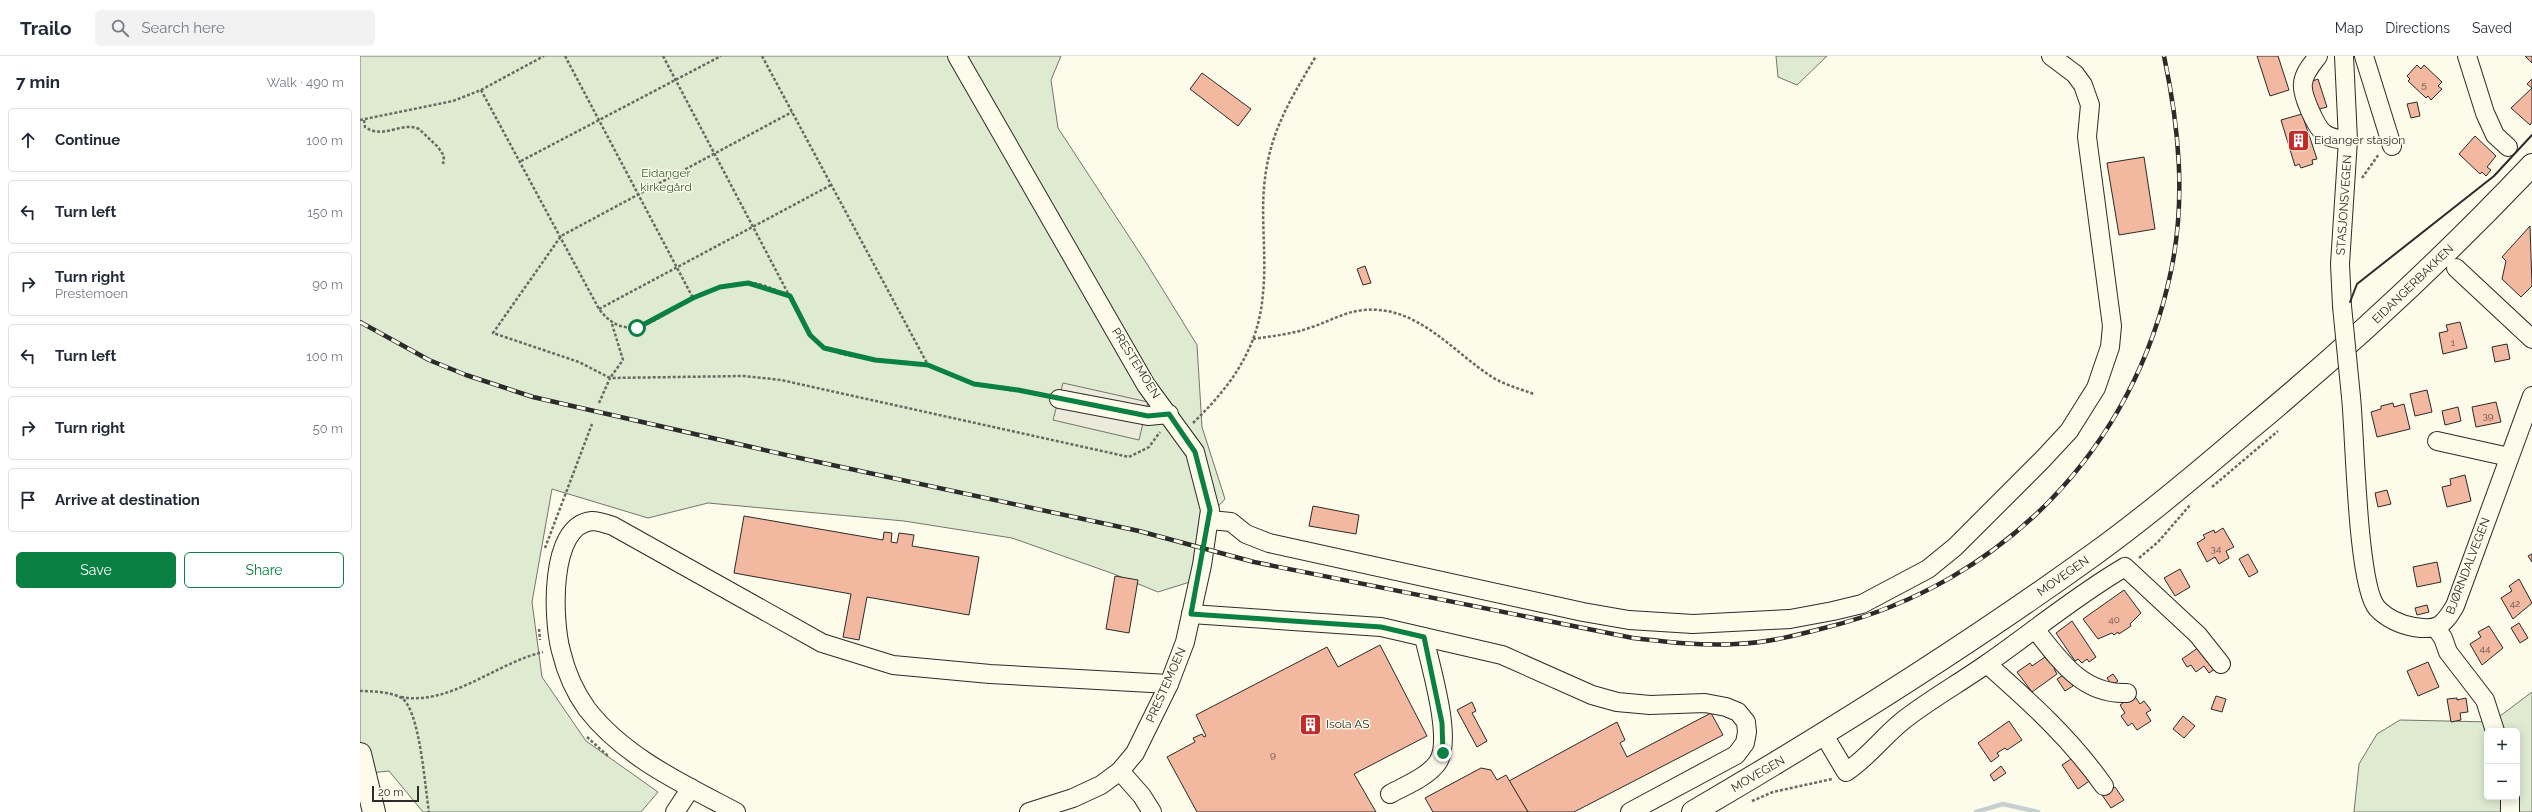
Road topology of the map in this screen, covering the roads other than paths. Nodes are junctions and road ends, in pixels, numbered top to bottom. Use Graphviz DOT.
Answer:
graph roads {
  1 [pos="957,56"];
  2 [pos="2051,56"];
  3 [pos="2318,56"];
  4 [pos="2344,56"];
  5 [pos="2364,56"];
  6 [pos="2467,56"];
  7 [pos="2348,140"];
  8 [pos="2391,142"];
  9 [pos="2508,147"];
  10 [pos="2532,164"];
  11 [pos="2456,268"];
  12 [pos="2532,339"];
  13 [pos="2532,396"];
  14 [pos="2288,397"];
  15 [pos="1059,399"];
  16 [pos="1169,414"];
  17 [pos="2437,441"];
  18 [pos="2509,458"];
  19 [pos="1210,520"];
  20 [pos="1191,614"];
  21 [pos="2436,628"];
  22 [pos="2035,630"];
  23 [pos="1424,637"];
  24 [pos="1987,664"];
  25 [pos="2222,664"];
  26 [pos="1169,684"];
  27 [pos="2127,693"];
  28 [pos="2494,728"];
  29 [pos="1824,735"];
  30 [pos="360,754"];
  31 [pos="1120,771"];
  32 [pos="2104,786"];
  33 [pos="691,788"];
  34 [pos="1390,794"];
  35 [pos="2510,800"];
  36 [pos="360,804"];
  37 [pos="677,811"];
  38 [pos="362,812"];
  39 [pos="374,812"];
  40 [pos="736,812"];
  41 [pos="1029,812"];
  42 [pos="1152,812"];
  43 [pos="1630,812"];
  44 [pos="1693,812"];
  45 [pos="2510,812"];
  1 -- 16 [label="street, PRESTEMOEN"];
  2 -- 19 [label="street"];
  3 -- 7 [label="street"];
  4 -- 7 [label="street, STASJONSVEGEN"];
  5 -- 8 [label="street"];
  6 -- 9 [label="street"];
  7 -- 21 [label="street, STASJONSVEGEN, bridge"];
  10 -- 14 [label="main road, EIDANGERBAKKEN"];
  11 -- 12 [label="street"];
  13 -- 18 [label="street, BJØRNDALVEGEN"];
  14 -- 29 [label="main road, MOVEGEN"];
  15 -- 16 [label="street"];
  16 -- 19 [label="street, PRESTEMOEN"];
  17 -- 18 [label="street"];
  18 -- 21 [label="street, BJØRNDALVEGEN"];
  19 -- 20 [label="street, PRESTEMOEN"];
  20 -- 23 [label="street"];
  20 -- 26 [label="street, PRESTEMOEN"];
  21 -- 28 [label="street"];
  22 -- 24 [label="street"];
  22 -- 25 [label="street"];
  22 -- 27 [label="street"];
  23 -- 34 [label="street"];
  23 -- 43 [label="street"];
  24 -- 29 [label="street"];
  24 -- 32 [label="street"];
  26 -- 31 [label="street, PRESTEMOEN"];
  26 -- 33 [label="street"];
  29 -- 44 [label="main road, MOVEGEN"];
  30 -- 39 [label="main road"];
  31 -- 41 [label="street, PRESTEMOEN"];
  31 -- 42 [label="street"];
  33 -- 37 [label="street"];
  33 -- 40 [label="street"];
  35 -- 45 [label="street"];
  36 -- 38 [label="main road"];
}
